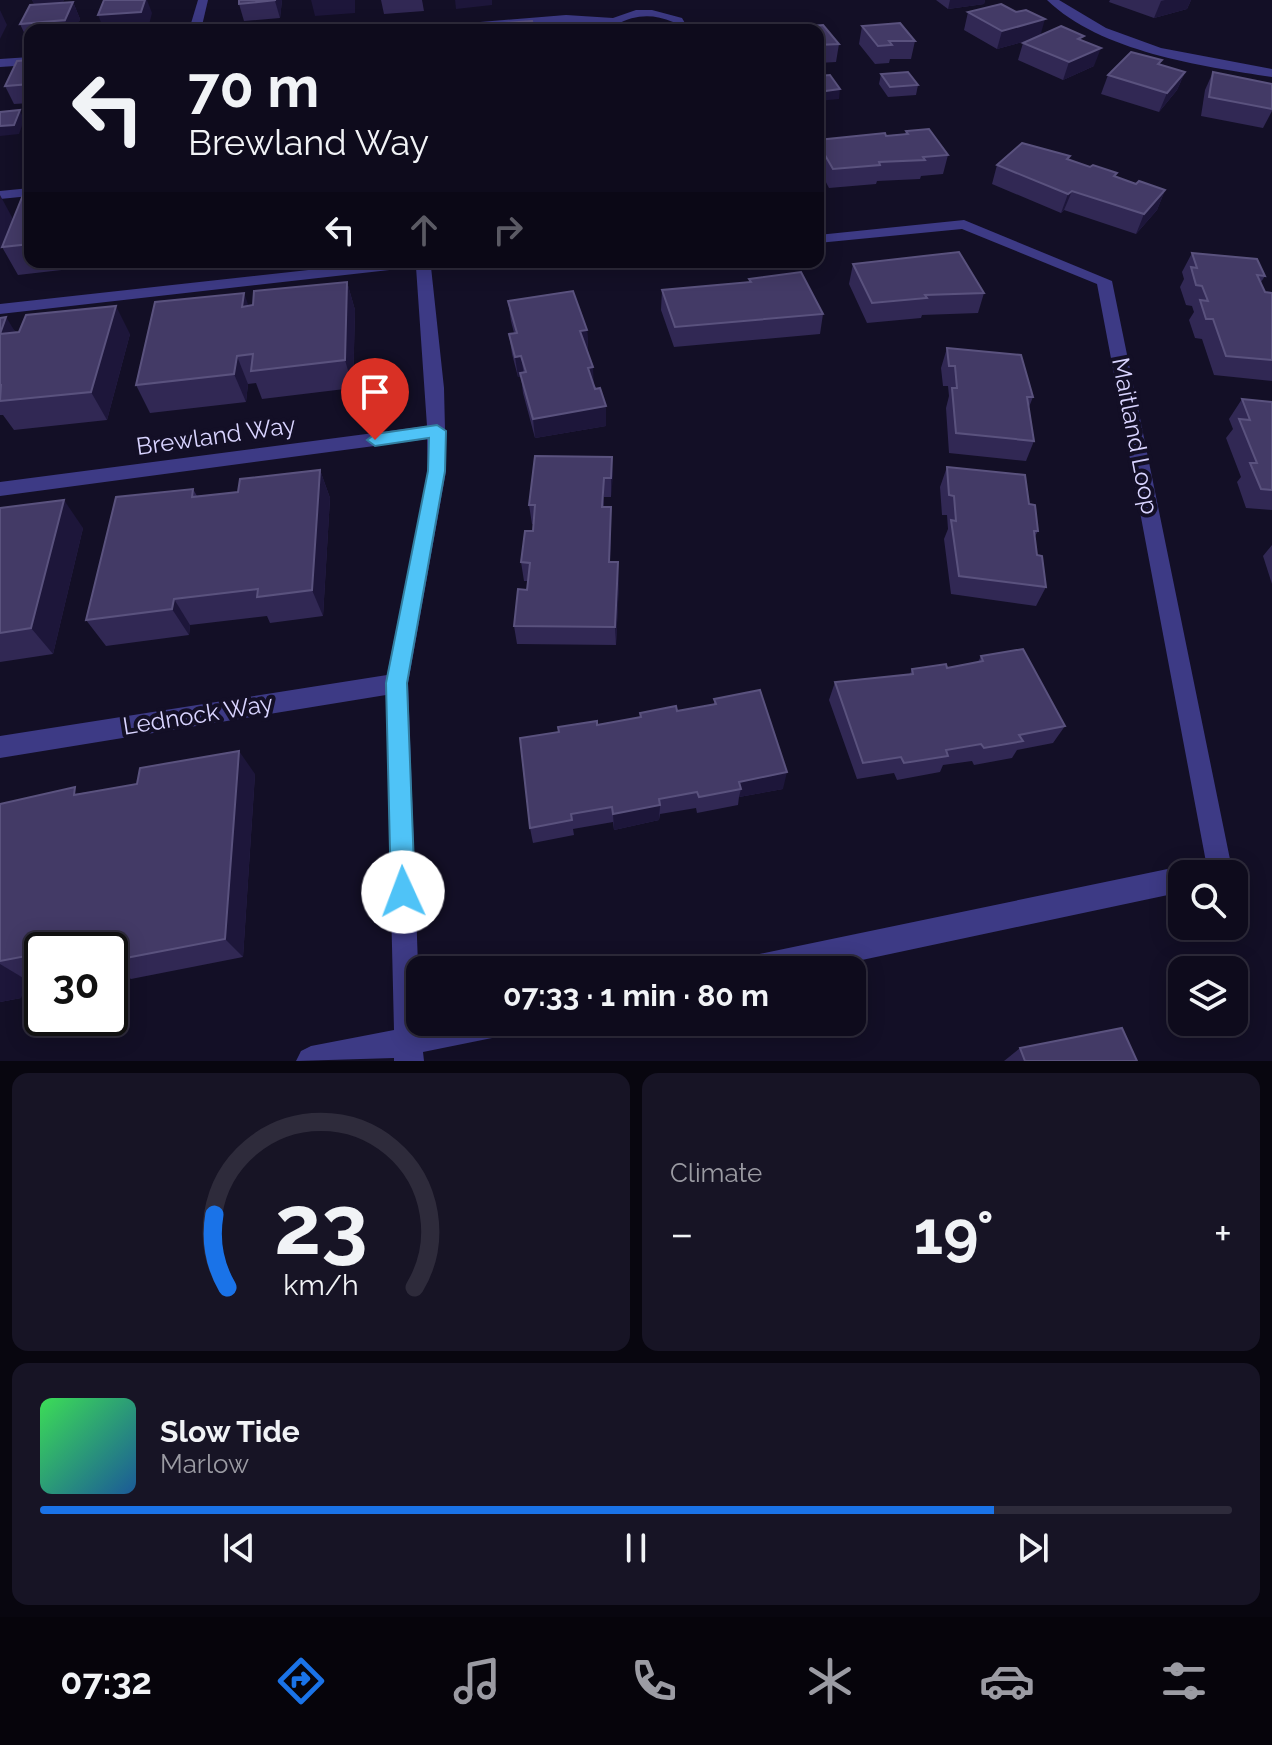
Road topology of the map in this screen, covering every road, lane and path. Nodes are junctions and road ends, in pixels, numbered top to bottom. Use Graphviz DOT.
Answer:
graph roads {
  1 [pos="203,0"];
  2 [pos="1052,0"];
  3 [pos="197,24"];
  4 [pos="493,24"];
  5 [pos="600,24"];
  6 [pos="614,24"];
  7 [pos="680,24"];
  8 [pos="24,61"];
  9 [pos="0,63"];
  10 [pos="1272,73"];
  11 [pos="24,193"];
  12 [pos="0,195"];
  13 [pos="824,238"];
  14 [pos="369,268"];
  15 [pos="423,268"];
  16 [pos="0,309"];
  17 [pos="437,431"];
  18 [pos="0,489"];
  19 [pos="397,683"];
  20 [pos="0,747"];
  21 [pos="1219,860"];
  22 [pos="1168,882"];
  23 [pos="816,956"];
  24 [pos="457,1036"];
  25 [pos="408,1051"];
  26 [pos="311,1061"];
  1 -- 3 [label="street"];
  2 -- 10 [label="street"];
  4 -- 5 [label="street"];
  6 -- 7 [label="street"];
  8 -- 9 [label="street"];
  11 -- 12 [label="street"];
  13 -- 21 [label="street, Maitland Loop"];
  14 -- 16 [label="street"];
  15 -- 17 [label="street"];
  17 -- 18 [label="street, Brewland Way"];
  17 -- 19 [label="street"];
  19 -- 20 [label="street, Lednock Way"];
  19 -- 25 [label="street"];
  22 -- 23 [label="street"];
  24 -- 25 [label="street"];
  25 -- 26 [label="street"];
}
